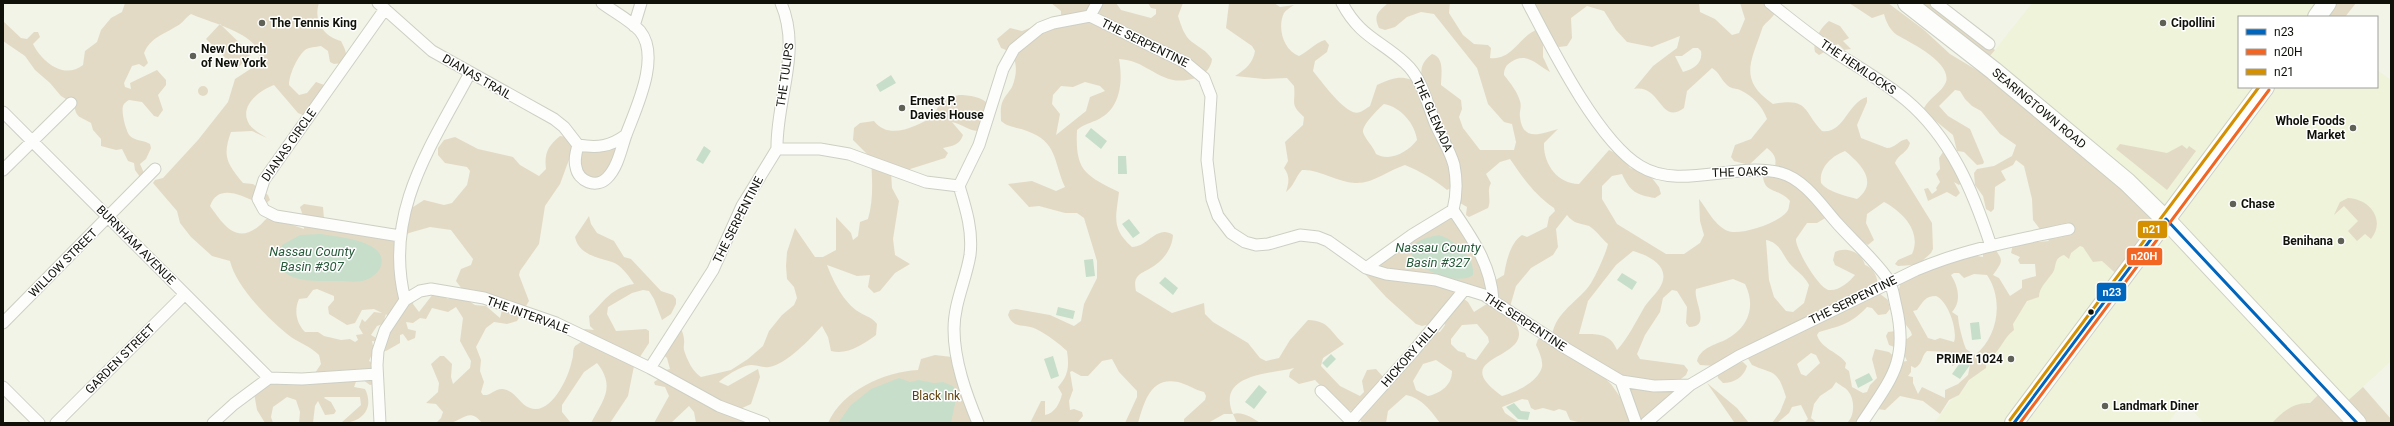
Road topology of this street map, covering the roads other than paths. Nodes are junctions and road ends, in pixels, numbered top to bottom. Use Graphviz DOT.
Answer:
graph roads {
  1 [pos="602,3"];
  2 [pos="641,3"];
  3 [pos="781,3"];
  4 [pos="1097,3"];
  5 [pos="1342,3"];
  6 [pos="1528,3"];
  7 [pos="1770,3"];
  8 [pos="1907,3"];
  9 [pos="2327,3"];
  10 [pos="1942,5"];
  11 [pos="382,6"];
  12 [pos="1090,16"];
  13 [pos="2318,16"];
  14 [pos="634,26"];
  15 [pos="1989,44"];
  16 [pos="470,73"];
  17 [pos="2264,88"];
  18 [pos="71,103"];
  19 [pos="3,112"];
  20 [pos="626,135"];
  21 [pos="32,141"];
  22 [pos="578,145"];
  23 [pos="777,149"];
  24 [pos="155,169"];
  25 [pos="3,170"];
  26 [pos="959,186"];
  27 [pos="1453,210"];
  28 [pos="108,218"];
  29 [pos="2166,220"];
  30 [pos="2069,229"];
  31 [pos="400,236"];
  32 [pos="1991,246"];
  33 [pos="1366,268"];
  34 [pos="1890,282"];
  35 [pos="1465,288"];
  36 [pos="185,294"];
  37 [pos="405,300"];
  38 [pos="1493,300"];
  39 [pos="3,323"];
  40 [pos="650,368"];
  41 [pos="377,374"];
  42 [pos="269,378"];
  43 [pos="1621,381"];
  44 [pos="1690,385"];
  45 [pos="3,387"];
  46 [pos="1321,391"];
  47 [pos="1352,422"];
  48 [pos="39,423"];
  49 [pos="56,423"];
  50 [pos="213,423"];
  51 [pos="380,423"];
  52 [pos="764,423"];
  53 [pos="978,423"];
  54 [pos="1636,423"];
  55 [pos="1646,423"];
  56 [pos="1862,423"];
  57 [pos="2014,423"];
  58 [pos="2357,423"];
  1 -- 14 [label="street"];
  2 -- 14 [label="street"];
  3 -- 23 [label="street, THE TULIPS"];
  4 -- 12 [label="street"];
  5 -- 27 [label="street, THE GLENADA"];
  6 -- 34 [label="street, THE OAKS"];
  7 -- 32 [label="street, THE HEMLOCKS"];
  8 -- 29 [label="main road, SEARINGTOWN ROAD"];
  9 -- 13 [label="main road"];
  10 -- 15 [label="street"];
  11 -- 16 [label="street, DIANAS TRAIL"];
  11 -- 31 [label="street, DIANAS CIRCLE"];
  12 -- 26 [label="street, THE SERPENTINE"];
  12 -- 33 [label="street, THE SERPENTINE"];
  14 -- 20 [label="street"];
  16 -- 22 [label="street, DIANAS TRAIL"];
  16 -- 31 [label="street"];
  17 -- 29 [label="main road"];
  18 -- 21 [label="street"];
  19 -- 21 [label="street, BURNHAM AVENUE"];
  20 -- 22 [label="street"];
  20 -- 22 [label="street"];
  21 -- 25 [label="street"];
  21 -- 28 [label="street, BURNHAM AVENUE"];
  23 -- 26 [label="street"];
  23 -- 40 [label="street, THE SERPENTINE"];
  24 -- 28 [label="street, WILLOW STREET"];
  26 -- 53 [label="street"];
  27 -- 33 [label="street"];
  27 -- 38 [label="street"];
  28 -- 36 [label="street, BURNHAM AVENUE"];
  28 -- 39 [label="street, WILLOW STREET"];
  29 -- 57 [label="main road"];
  29 -- 58 [label="main road, SEARINGTOWN ROAD"];
  30 -- 32 [label="street, THE SERPENTINE"];
  31 -- 37 [label="street"];
  32 -- 34 [label="street, THE SERPENTINE"];
  33 -- 35 [label="street, THE SERPENTINE"];
  34 -- 44 [label="street, THE SERPENTINE"];
  34 -- 56 [label="street, THE OAKS"];
  35 -- 38 [label="street, THE SERPENTINE"];
  35 -- 47 [label="street, HICKORY HILL"];
  36 -- 42 [label="street, BURNHAM AVENUE"];
  36 -- 49 [label="street, GARDEN STREET"];
  37 -- 40 [label="street, THE INTERVALE"];
  37 -- 41 [label="street, THE INTERVALE"];
  38 -- 43 [label="street, THE SERPENTINE"];
  40 -- 52 [label="street, THE INTERVALE"];
  41 -- 42 [label="street"];
  41 -- 51 [label="street, THE INTERVALE"];
  42 -- 50 [label="street"];
  43 -- 44 [label="street, THE SERPENTINE"];
  43 -- 54 [label="street"];
  44 -- 55 [label="street"];
  45 -- 48 [label="street"];
  46 -- 47 [label="street, HICKORY HILL"];
}
